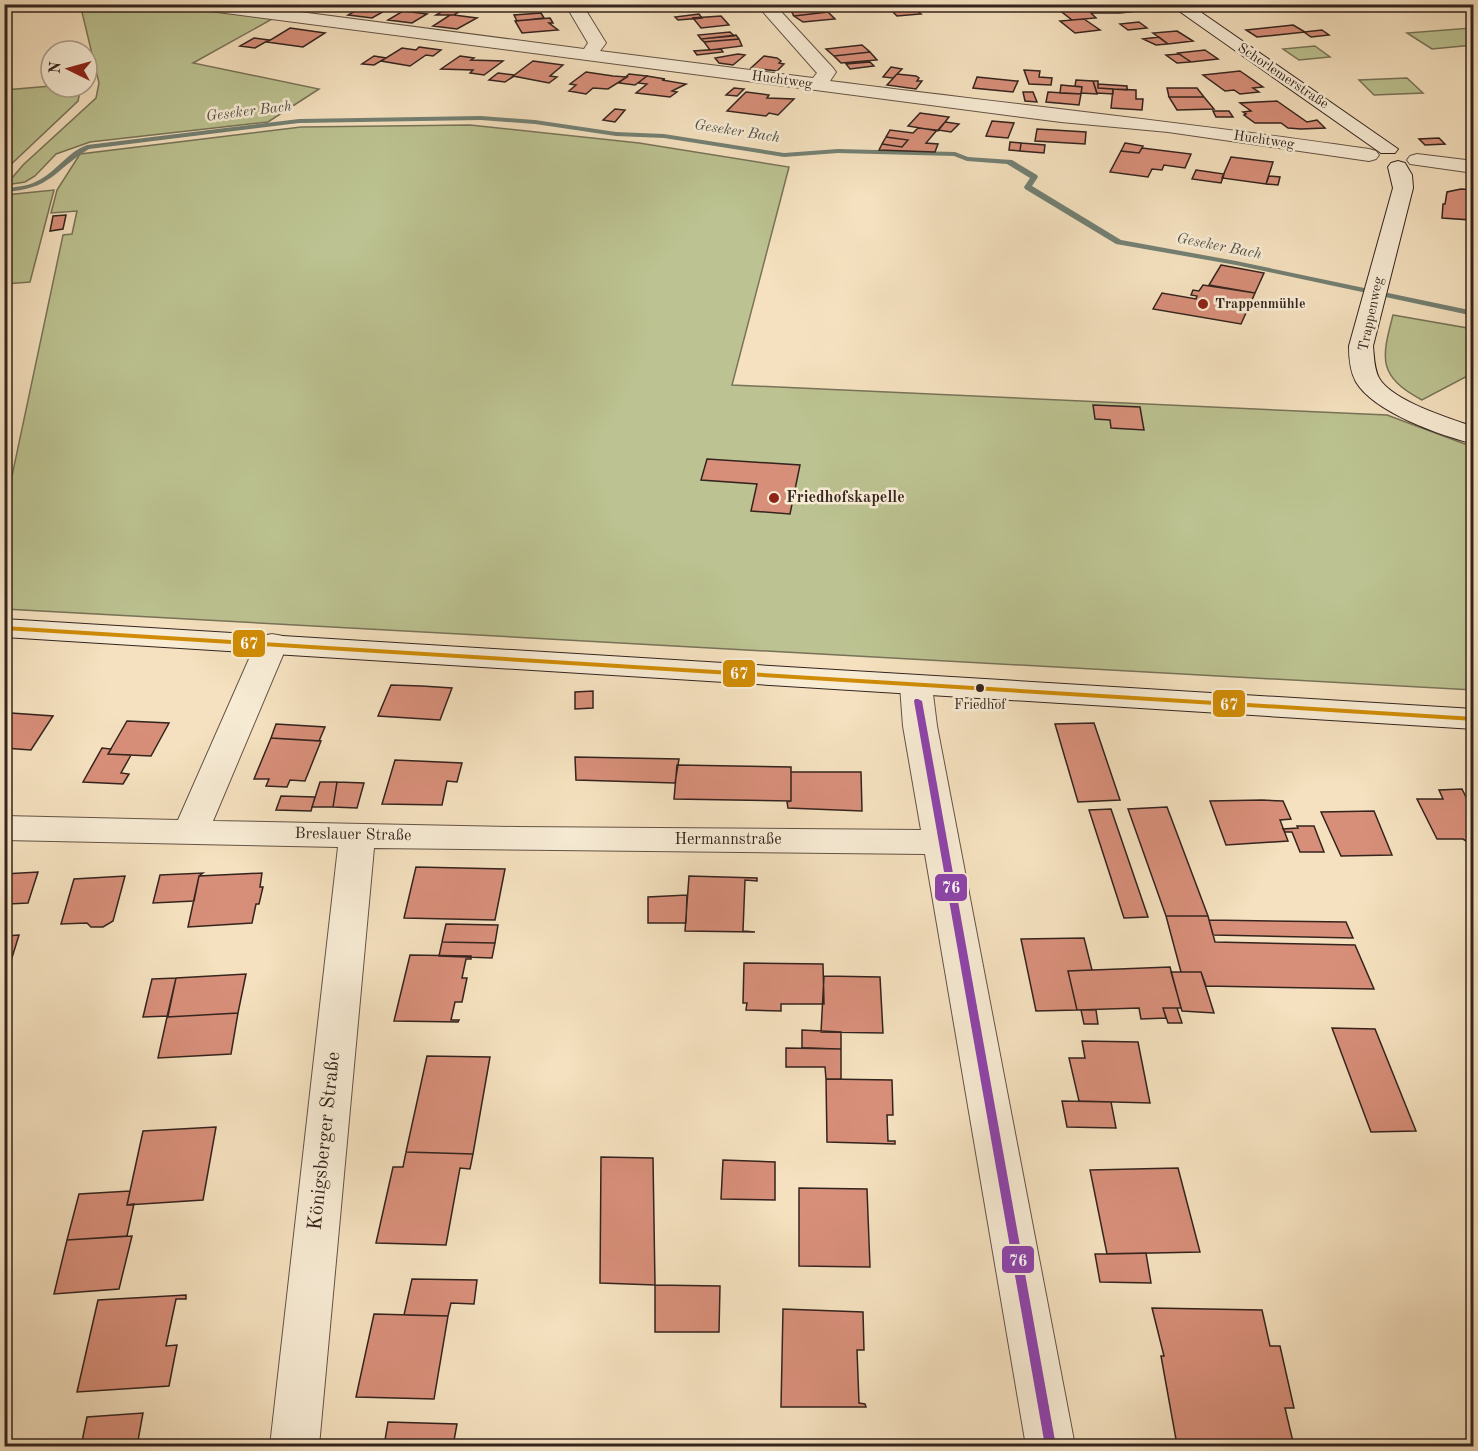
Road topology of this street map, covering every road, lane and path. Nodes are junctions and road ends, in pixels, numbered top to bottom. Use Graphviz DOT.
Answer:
graph roads {
  1 [pos="195,4"];
  2 [pos="573,4"];
  3 [pos="764,4"];
  4 [pos="1177,4"];
  5 [pos="589,54"];
  6 [pos="818,85"];
  7 [pos="1393,158"];
  8 [pos="1473,167"];
  9 [pos="1473,436"];
  10 [pos="4,628"];
  11 [pos="273,643"];
  12 [pos="916,686"];
  13 [pos="1473,719"];
  14 [pos="4,828"];
  15 [pos="190,832"];
  16 [pos="357,835"];
  17 [pos="516,839"];
  18 [pos="941,842"];
  19 [pos="294,1446"];
  20 [pos="1051,1446"];
  1 -- 5 [label="street, Huchtweg"];
  2 -- 5 [label="street"];
  3 -- 6 [label="street"];
  4 -- 7 [label="street, Schorlemerstraße"];
  5 -- 6 [label="street, Huchtweg"];
  6 -- 7 [label="street, Huchtweg"];
  7 -- 8 [label="street, Huchtweg"];
  7 -- 9 [label="street, Trappenweg"];
  10 -- 11 [label="street"];
  11 -- 12 [label="street"];
  11 -- 15 [label="street"];
  12 -- 13 [label="street"];
  12 -- 18 [label="street"];
  14 -- 15 [label="street, Breslauer Straße"];
  15 -- 16 [label="street, Breslauer Straße"];
  16 -- 17 [label="street, Breslauer Straße"];
  16 -- 19 [label="street, Königsberger Straße"];
  17 -- 18 [label="street, Hermannstraße"];
  18 -- 20 [label="street"];
}
